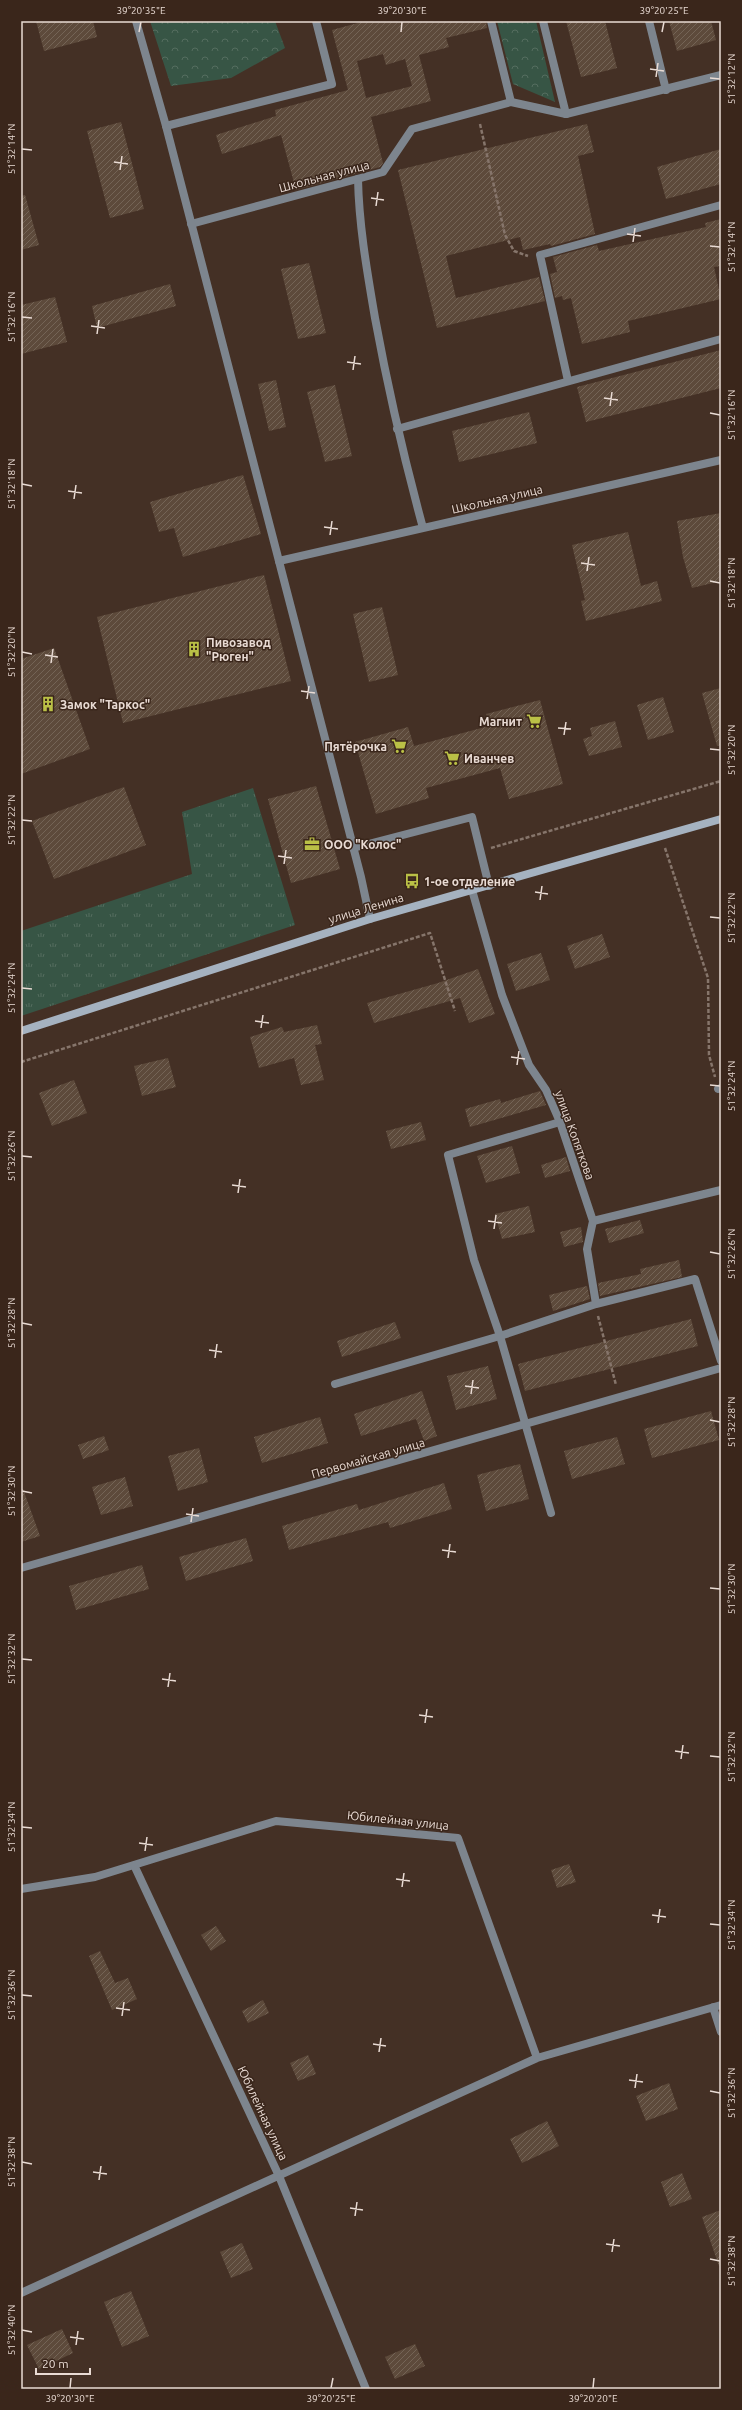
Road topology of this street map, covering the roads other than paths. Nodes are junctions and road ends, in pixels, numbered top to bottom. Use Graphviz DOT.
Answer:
graph roads {
  1 [pos="136,21"];
  2 [pos="316,21"];
  3 [pos="491,21"];
  4 [pos="543,21"];
  5 [pos="648,21"];
  6 [pos="721,75"];
  7 [pos="666,90"];
  8 [pos="512,102"];
  9 [pos="566,114"];
  10 [pos="166,126"];
  11 [pos="358,179"];
  12 [pos="721,205"];
  13 [pos="191,224"];
  14 [pos="721,339"];
  15 [pos="568,381"];
  16 [pos="397,429"];
  17 [pos="721,460"];
  18 [pos="423,528"];
  19 [pos="279,561"];
  20 [pos="721,819"];
  21 [pos="353,848"];
  22 [pos="489,886"];
  23 [pos="472,890"];
  24 [pos="370,919"];
  25 [pos="21,1031"];
  26 [pos="560,1122"];
  27 [pos="721,1190"];
  28 [pos="593,1222"];
  29 [pos="596,1304"];
  30 [pos="500,1336"];
  31 [pos="721,1361"];
  32 [pos="721,1368"];
  33 [pos="335,1384"];
  34 [pos="527,1425"];
  35 [pos="551,1512"];
  36 [pos="21,1568"];
  37 [pos="134,1865"];
  38 [pos="21,1889"];
  39 [pos="717,2006"];
  40 [pos="721,2032"];
  41 [pos="537,2058"];
  42 [pos="279,2176"];
  43 [pos="21,2293"];
  44 [pos="366,2389"];
  1 -- 10 [label="street"];
  2 -- 10 [label="street"];
  3 -- 8 [label="street"];
  4 -- 9 [label="street"];
  5 -- 7 [label="street"];
  6 -- 7 [label="street, Школьная улица"];
  7 -- 9 [label="street, Школьная улица"];
  8 -- 9 [label="street, Школьная улица"];
  8 -- 11 [label="street, Школьная улица"];
  10 -- 13 [label="street"];
  11 -- 13 [label="street, Школьная улица"];
  11 -- 16 [label="street"];
  12 -- 15 [label="street"];
  13 -- 19 [label="street"];
  14 -- 15 [label="street"];
  15 -- 16 [label="street"];
  16 -- 18 [label="street"];
  17 -- 18 [label="street, Школьная улица"];
  18 -- 19 [label="street, Школьная улица"];
  19 -- 21 [label="street"];
  20 -- 22 [label="main road, улица Ленина"];
  21 -- 22 [label="street"];
  21 -- 24 [label="street"];
  22 -- 23 [label="main road, улица Ленина"];
  23 -- 24 [label="main road, улица Ленина"];
  23 -- 26 [label="street, улица Копяткова"];
  24 -- 25 [label="main road, улица Ленина"];
  26 -- 28 [label="street, улица Копяткова"];
  26 -- 30 [label="street"];
  27 -- 28 [label="street"];
  28 -- 29 [label="street"];
  29 -- 30 [label="street"];
  29 -- 31 [label="street"];
  30 -- 33 [label="street"];
  30 -- 34 [label="street"];
  32 -- 34 [label="street, Первомайская улица"];
  34 -- 35 [label="street"];
  34 -- 36 [label="street, Первомайская улица"];
  37 -- 38 [label="street, Юбилейная улица"];
  37 -- 41 [label="street, Юбилейная улица"];
  37 -- 42 [label="street, Юбилейная улица"];
  39 -- 40 [label="street, Юбилейная улица"];
  39 -- 41 [label="street, Юбилейная улица"];
  41 -- 42 [label="street, Юбилейная улица"];
  42 -- 43 [label="street, Юбилейная улица"];
  42 -- 44 [label="street, Юбилейная улица"];
}
